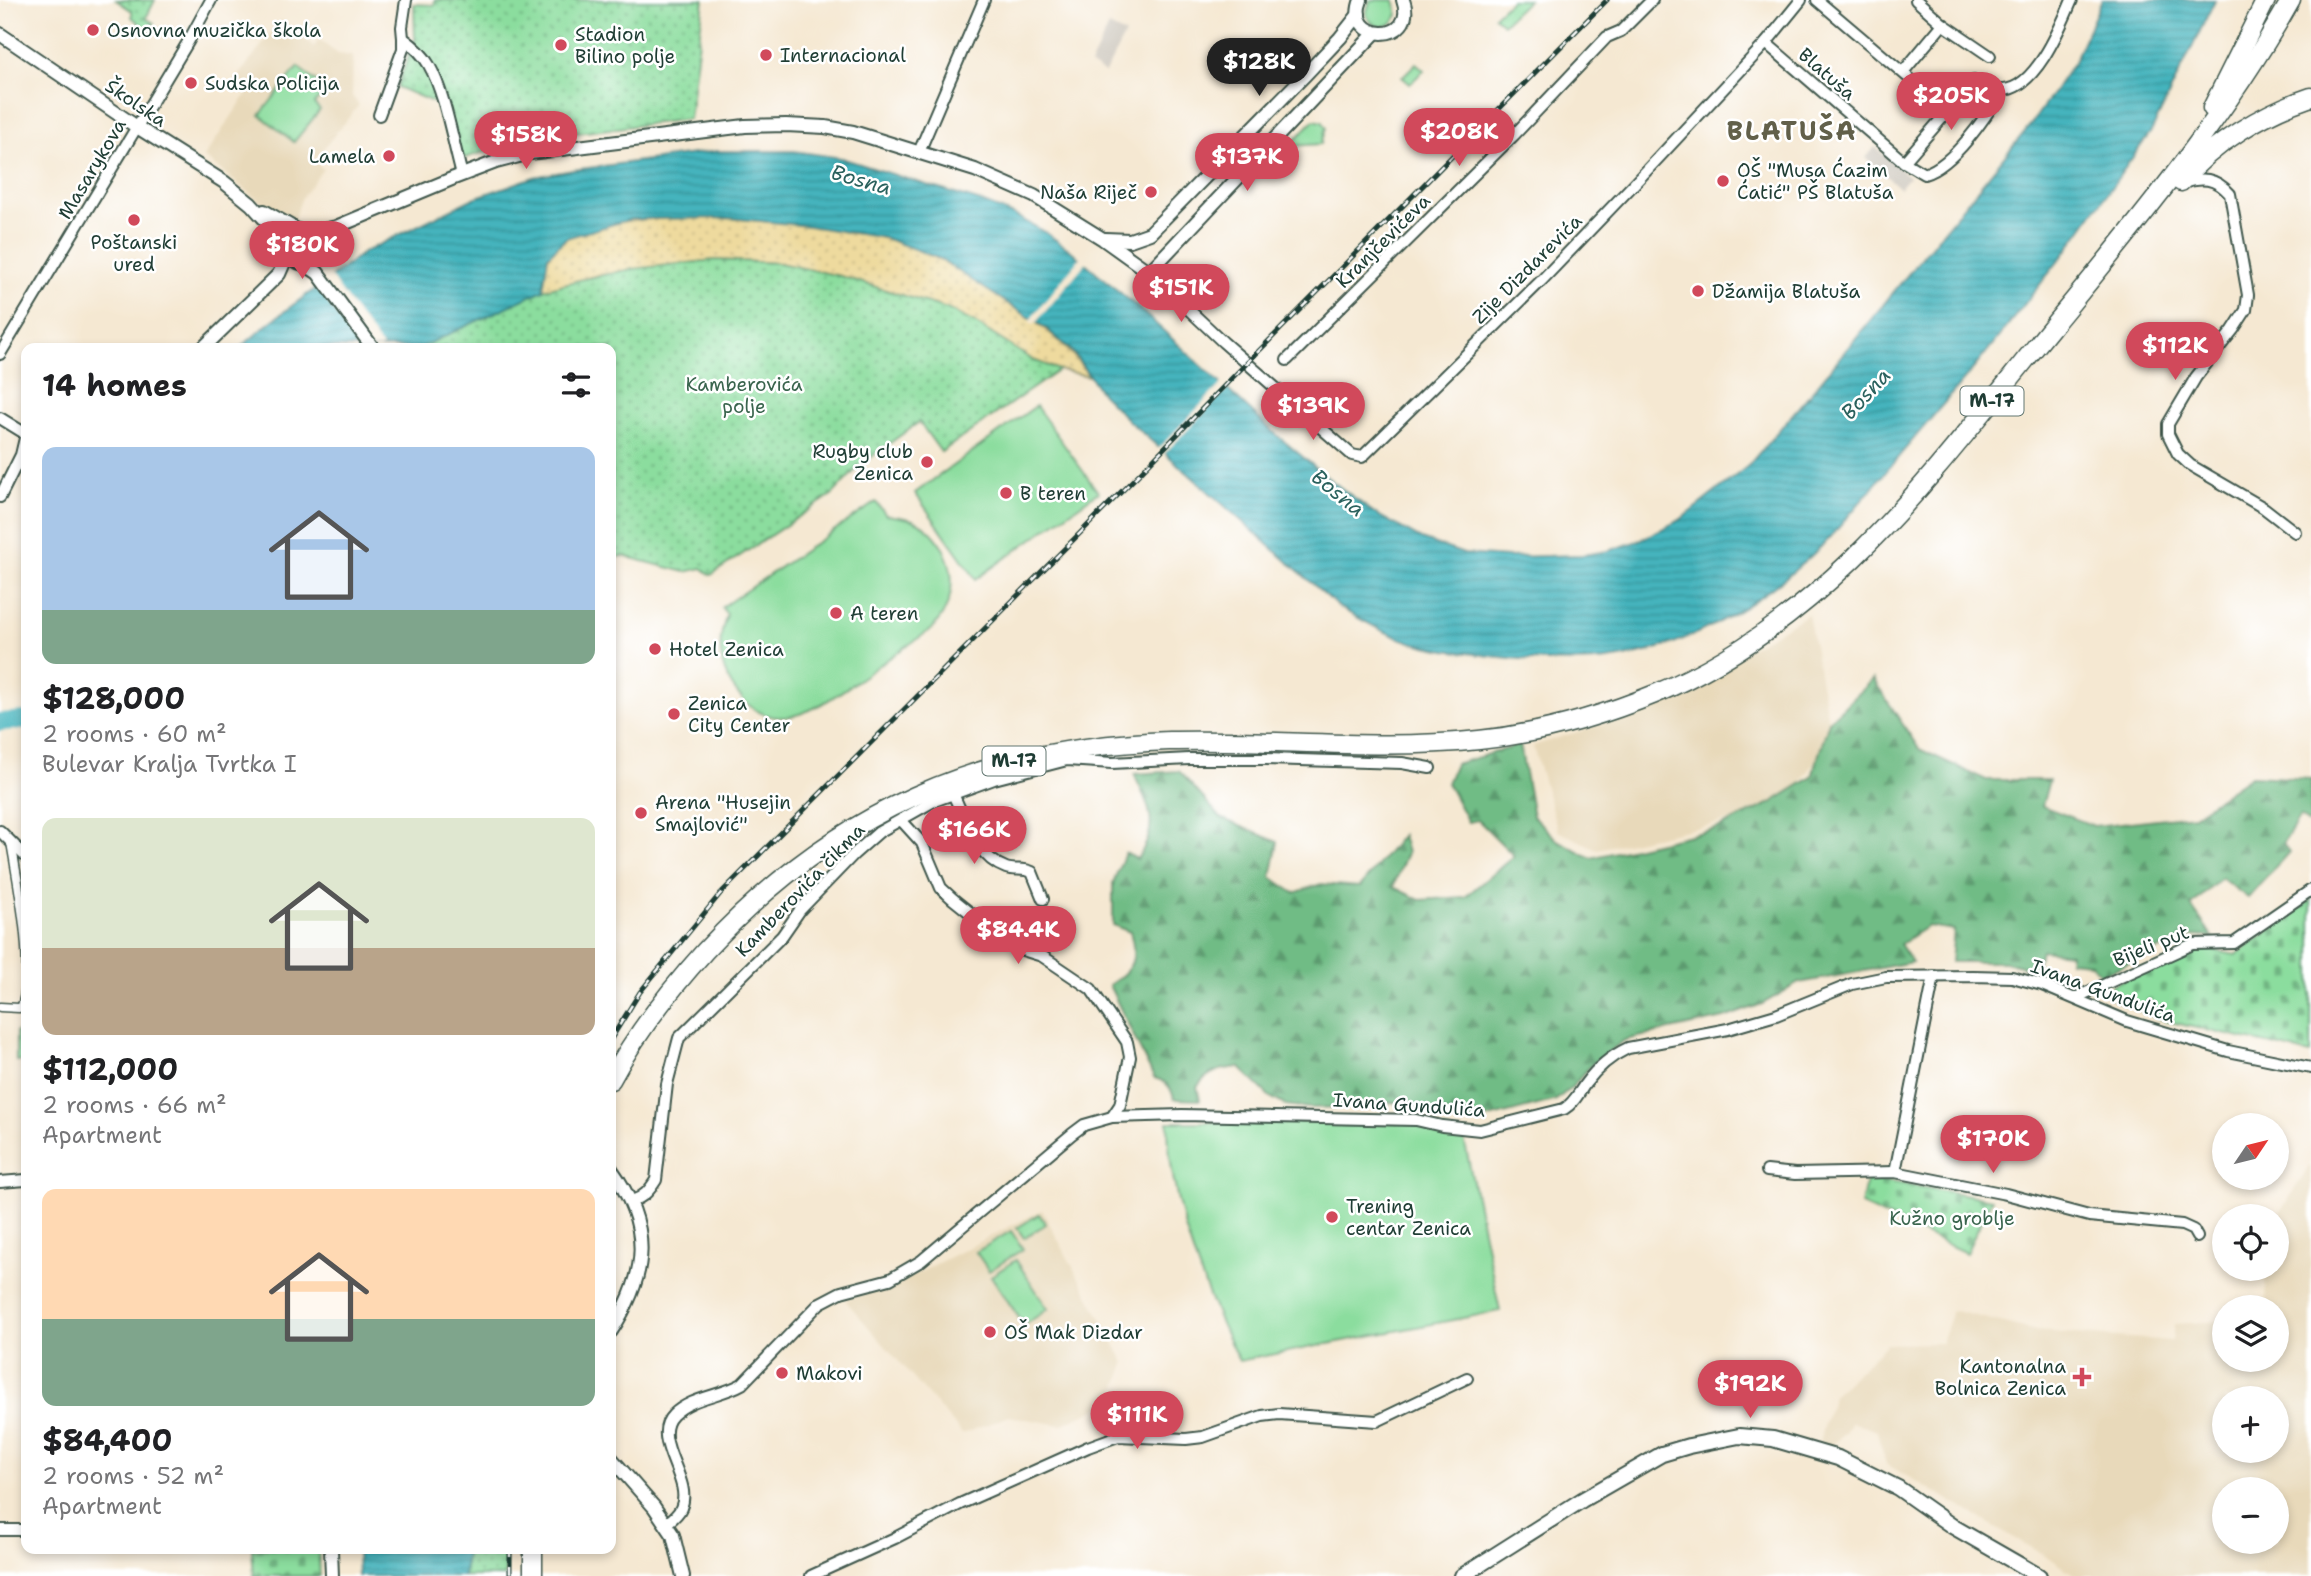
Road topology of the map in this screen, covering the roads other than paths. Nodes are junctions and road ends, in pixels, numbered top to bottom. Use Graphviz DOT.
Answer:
graph roads {
  1 [pos="211,0"];
  2 [pos="406,0"];
  3 [pos="984,0"];
  4 [pos="1652,0"];
  5 [pos="1801,0"];
  6 [pos="1817,0"];
  7 [pos="1916,0"];
  8 [pos="2072,0"];
  9 [pos="2266,0"];
  10 [pos="2291,0"];
  11 [pos="1406,3"];
  12 [pos="1359,5"];
  13 [pos="1943,24"];
  14 [pos="1375,33"];
  15 [pos="0,34"];
  16 [pos="404,38"];
  17 [pos="1766,43"];
  18 [pos="1990,56"];
  19 [pos="1903,72"];
  20 [pos="1974,81"];
  21 [pos="2311,97"];
  22 [pos="1948,111"];
  23 [pos="379,115"];
  24 [pos="137,127"];
  25 [pos="919,152"];
  26 [pos="1903,162"];
  27 [pos="462,175"];
  28 [pos="2179,184"];
  29 [pos="251,204"];
  30 [pos="351,221"];
  31 [pos="1150,233"];
  32 [pos="306,234"];
  33 [pos="1103,239"];
  34 [pos="2123,241"];
  35 [pos="290,249"];
  36 [pos="311,259"];
  37 [pos="1144,268"];
  38 [pos="261,293"];
  39 [pos="208,343"];
  40 [pos="369,343"];
  41 [pos="0,354"];
  42 [pos="1287,360"];
  43 [pos="0,418"];
  44 [pos="21,431"];
  45 [pos="21,455"];
  46 [pos="0,497"];
  47 [pos="2295,532"];
  48 [pos="1430,768"];
  49 [pos="953,794"];
  50 [pos="901,820"];
  51 [pos="0,831"];
  52 [pos="11,842"];
  53 [pos="21,851"];
  54 [pos="2311,890"];
  55 [pos="1043,899"];
  56 [pos="21,910"];
  57 [pos="1934,975"];
  58 [pos="2075,998"];
  59 [pos="0,1007"];
  60 [pos="21,1007"];
  61 [pos="2311,1068"];
  62 [pos="616,1071"];
  63 [pos="1112,1117"];
  64 [pos="1767,1171"];
  65 [pos="1895,1172"];
  66 [pos="616,1176"];
  67 [pos="632,1201"];
  68 [pos="2197,1237"];
  69 [pos="616,1322"];
  70 [pos="1466,1378"];
  71 [pos="616,1464"];
  72 [pos="666,1524"];
  73 [pos="0,1530"];
  74 [pos="21,1530"];
  75 [pos="331,1554"];
  76 [pos="533,1554"];
  77 [pos="332,1576"];
  78 [pos="533,1576"];
  79 [pos="683,1576"];
  80 [pos="811,1576"];
  81 [pos="1462,1576"];
  82 [pos="2039,1576"];
  1 -- 24 [label="street, Masarykova"];
  2 -- 16 [label="street"];
  3 -- 25 [label="street"];
  4 -- 42 [label="street, Kranjčevićeva"];
  5 -- 17 [label="street"];
  6 -- 19 [label="street"];
  7 -- 13 [label="street"];
  8 -- 26 [label="street, Blatuša"];
  9 -- 34 [label="highway"];
  10 -- 34 [label="highway, M-17"];
  11 -- 14 [label="street"];
  12 -- 14 [label="street"];
  12 -- 31 [label="street"];
  13 -- 18 [label="street"];
  13 -- 19 [label="street"];
  14 -- 37 [label="street"];
  15 -- 24 [label="street, Školska"];
  16 -- 23 [label="street"];
  16 -- 27 [label="street"];
  17 -- 26 [label="street, Blatuša"];
  17 -- 37 [label="street, Zije Dizdarevića"];
  19 -- 22 [label="street"];
  20 -- 22 [label="street"];
  21 -- 28 [label="highway"];
  22 -- 26 [label="street"];
  24 -- 29 [label="street, Školska"];
  24 -- 41 [label="street, Masarykova"];
  25 -- 27 [label="street"];
  25 -- 33 [label="street"];
  27 -- 30 [label="street"];
  28 -- 34 [label="highway"];
  28 -- 47 [label="street"];
  29 -- 32 [label="street, Školska"];
  29 -- 35 [label="street, Školska"];
  30 -- 32 [label="street"];
  30 -- 36 [label="street"];
  31 -- 33 [label="street"];
  31 -- 37 [label="street"];
  32 -- 35 [label="street"];
  32 -- 36 [label="street"];
  33 -- 37 [label="street"];
  34 -- 62 [label="highway, M-17"];
  35 -- 36 [label="street"];
  35 -- 38 [label="street"];
  36 -- 38 [label="street"];
  36 -- 40 [label="street"];
  38 -- 39 [label="street"];
  43 -- 44 [label="street"];
  45 -- 46 [label="street"];
  48 -- 49 [label="street, Kamberovića čikma"];
  49 -- 50 [label="street, Kamberovića čikma"];
  49 -- 55 [label="street"];
  50 -- 63 [label="street"];
  50 -- 67 [label="street, Kamberovića čikma"];
  51 -- 52 [label="street"];
  52 -- 53 [label="street"];
  52 -- 56 [label="street"];
  54 -- 58 [label="street, Bijeli put"];
  57 -- 58 [label="street, Ivana Gundulića"];
  57 -- 63 [label="street, Ivana Gundulića"];
  57 -- 65 [label="street"];
  58 -- 61 [label="street, Ivana Gundulića"];
  59 -- 60 [label="street"];
  63 -- 72 [label="street, Ivana Gundulića"];
  64 -- 65 [label="street"];
  65 -- 68 [label="street"];
  66 -- 67 [label="street"];
  67 -- 69 [label="street"];
  70 -- 80 [label="street"];
  71 -- 72 [label="street"];
  72 -- 79 [label="street"];
  73 -- 74 [label="street"];
  75 -- 77 [label="street"];
  76 -- 78 [label="highway"];
  81 -- 82 [label="main road"];
}
